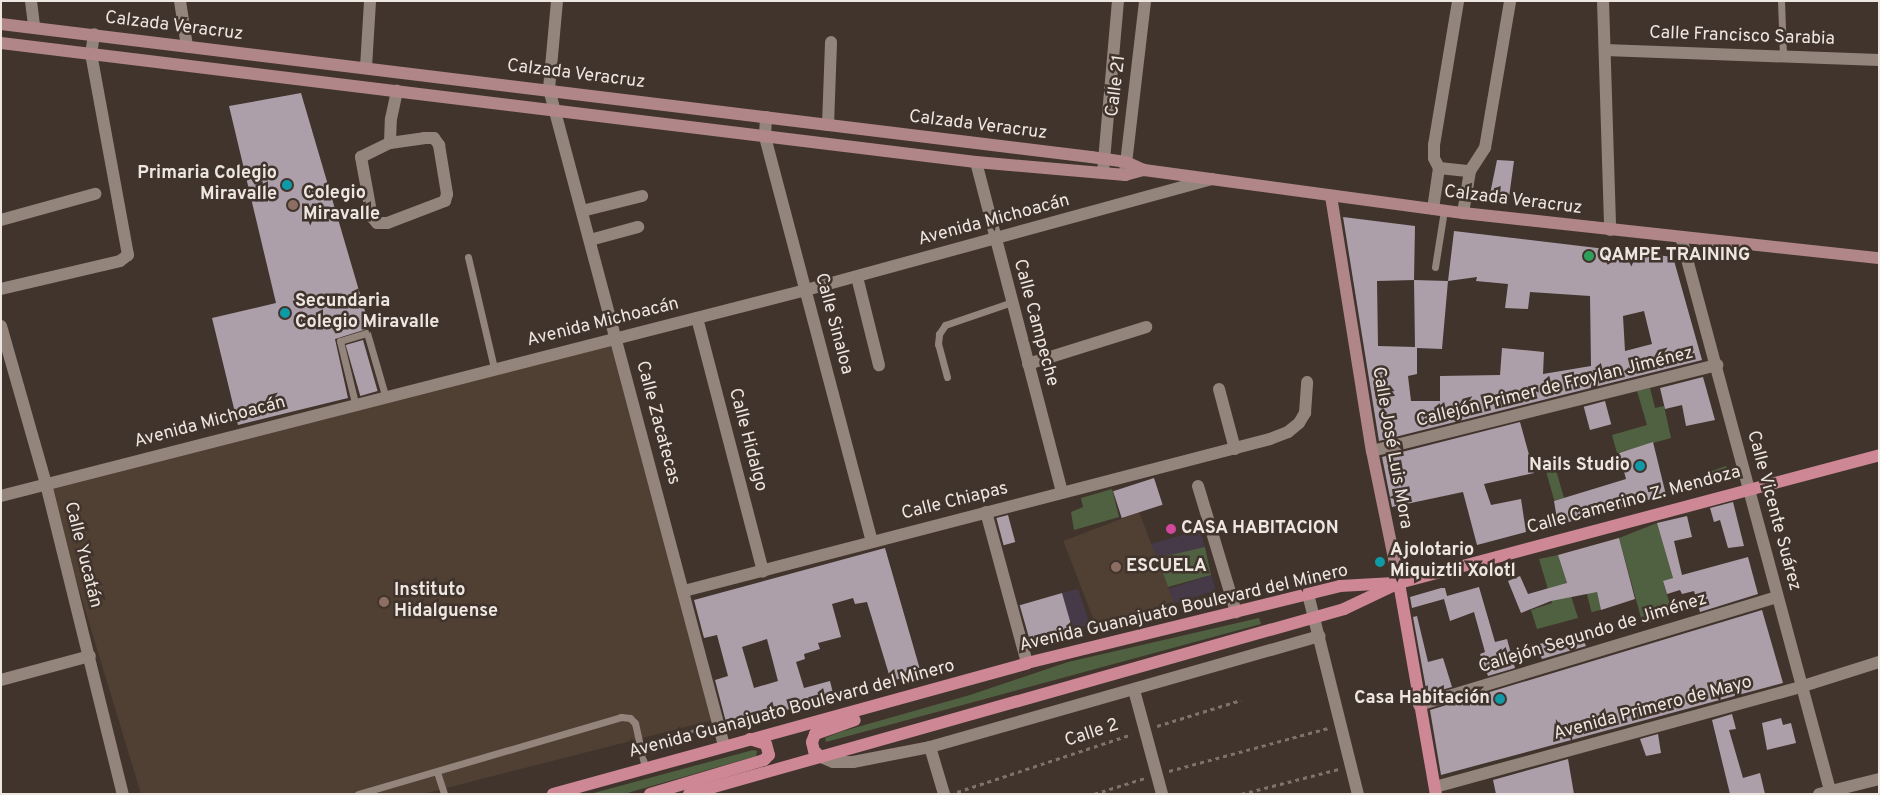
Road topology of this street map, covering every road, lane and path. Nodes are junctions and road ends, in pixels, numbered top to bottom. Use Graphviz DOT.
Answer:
graph roads {
  1 [pos="32,1"];
  2 [pos="180,1"];
  3 [pos="370,1"];
  4 [pos="557,1"];
  5 [pos="1118,1"];
  6 [pos="1145,1"];
  7 [pos="1458,1"];
  8 [pos="1510,1"];
  9 [pos="1603,1"];
  10 [pos="1781,1"];
  11 [pos="1,24"];
  12 [pos="34,27"];
  13 [pos="94,34"];
  14 [pos="831,42"];
  15 [pos="1,43"];
  16 [pos="187,46"];
  17 [pos="1605,50"];
  18 [pos="91,54"];
  19 [pos="250,54"];
  20 [pos="1783,56"];
  21 [pos="298,59"];
  22 [pos="1879,60"];
  23 [pos="366,67"];
  24 [pos="244,72"];
  25 [pos="293,78"];
  26 [pos="548,89"];
  27 [pos="398,90"];
  28 [pos="554,110"];
  29 [pos="766,117"];
  30 [pos="828,125"];
  31 [pos="765,137"];
  32 [pos="390,143"];
  33 [pos="1104,159"];
  34 [pos="976,162"];
  35 [pos="1125,168"];
  36 [pos="1439,168"];
  37 [pos="1470,171"];
  38 [pos="1103,172"];
  39 [pos="1212,179"];
  40 [pos="95,194"];
  41 [pos="642,196"];
  42 [pos="1331,196"];
  43 [pos="1439,209"];
  44 [pos="582,212"];
  45 [pos="1463,213"];
  46 [pos="1,220"];
  47 [pos="638,227"];
  48 [pos="1610,230"];
  49 [pos="1681,237"];
  50 [pos="590,240"];
  51 [pos="995,240"];
  52 [pos="468,257"];
  53 [pos="1879,258"];
  54 [pos="1435,267"];
  55 [pos="857,277"];
  56 [pos="1,289"];
  57 [pos="806,290"];
  58 [pos="1012,302"];
  59 [pos="697,318"];
  60 [pos="1,326"];
  61 [pos="1146,327"];
  62 [pos="616,336"];
  63 [pos="1028,364"];
  64 [pos="879,365"];
  65 [pos="1717,365"];
  66 [pos="494,368"];
  67 [pos="947,377"];
  68 [pos="1307,382"];
  69 [pos="1219,389"];
  70 [pos="386,395"];
  71 [pos="356,403"];
  72 [pos="1235,449"];
  73 [pos="1372,451"];
  74 [pos="1879,455"];
  75 [pos="46,484"];
  76 [pos="1198,486"];
  77 [pos="1749,488"];
  78 [pos="1062,492"];
  79 [pos="1,496"];
  80 [pos="986,512"];
  81 [pos="872,541"];
  82 [pos="763,572"];
  83 [pos="1399,583"];
  84 [pos="684,591"];
  85 [pos="1308,594"];
  86 [pos="1777,597"];
  87 [pos="1236,612"];
  88 [pos="1315,617"];
  89 [pos="1320,636"];
  90 [pos="90,656"];
  91 [pos="1879,662"];
  92 [pos="1027,664"];
  93 [pos="1001,671"];
  94 [pos="1,680"];
  95 [pos="1800,687"];
  96 [pos="1134,690"];
  97 [pos="1241,700"];
  98 [pos="1419,705"];
  99 [pos="1340,725"];
  100 [pos="702,728"];
  101 [pos="1144,730"];
  102 [pos="750,739"];
  103 [pos="652,742"];
  104 [pos="724,746"];
  105 [pos="930,747"];
  106 [pos="821,757"];
  107 [pos="1351,766"];
  108 [pos="645,768"];
  109 [pos="437,772"];
  110 [pos="1156,775"];
  111 [pos="1879,779"];
  112 [pos="1436,790"];
  113 [pos="1826,793"];
  114 [pos="123,794"];
  115 [pos="358,794"];
  116 [pos="444,794"];
  117 [pos="553,794"];
  118 [pos="650,794"];
  119 [pos="689,794"];
  120 [pos="944,794"];
  121 [pos="952,794"];
  122 [pos="1094,794"];
  123 [pos="1162,794"];
  124 [pos="1241,794"];
  125 [pos="1358,794"];
  1 -- 12 [label="street"];
  2 -- 16 [label="street"];
  3 -- 23 [label="street"];
  4 -- 26 [label="street"];
  5 -- 33 [label="street, Calle 21"];
  6 -- 35 [label="street, Calle 21"];
  7 -- 36 [label="street"];
  8 -- 37 [label="street"];
  9 -- 17 [label="street"];
  10 -- 20 [label="lane"];
  11 -- 12 [label="street, Calzada Veracruz"];
  12 -- 13 [label="street, Calzada Veracruz"];
  13 -- 16 [label="street, Calzada Veracruz"];
  13 -- 18 [label="street"];
  14 -- 30 [label="street"];
  15 -- 18 [label="street, Calzada Veracruz"];
  16 -- 19 [label="street, Calzada Veracruz"];
  17 -- 20 [label="street, Calle Francisco Sarabia"];
  17 -- 48 [label="street"];
  18 -- 24 [label="street, Calzada Veracruz"];
  18 -- 56 [label="street"];
  19 -- 21 [label="street, Calzada Veracruz"];
  19 -- 24 [label="street"];
  20 -- 22 [label="street, Calle Francisco Sarabia"];
  21 -- 23 [label="street, Calzada Veracruz"];
  21 -- 25 [label="street"];
  23 -- 26 [label="street, Calzada Veracruz"];
  24 -- 25 [label="street, Calzada Veracruz"];
  25 -- 27 [label="street, Calzada Veracruz"];
  26 -- 28 [label="street, Calle Zacatecas"];
  26 -- 29 [label="street, Calzada Veracruz"];
  27 -- 28 [label="street, Calzada Veracruz"];
  27 -- 32 [label="street"];
  28 -- 31 [label="street, Calzada Veracruz"];
  28 -- 44 [label="street, Calle Zacatecas"];
  29 -- 30 [label="street, Calzada Veracruz"];
  29 -- 31 [label="street, Calle Sinaloa"];
  30 -- 33 [label="street, Calzada Veracruz"];
  31 -- 34 [label="street, Calzada Veracruz"];
  31 -- 57 [label="street, Calle Sinaloa"];
  32 -- 32 [label="street"];
  33 -- 35 [label="street, Calzada Veracruz"];
  33 -- 38 [label="street, Calle 21"];
  34 -- 38 [label="street, Calzada Veracruz"];
  34 -- 51 [label="street, Calle Campeche"];
  35 -- 38 [label="street, Calzada Veracruz"];
  35 -- 39 [label="street, Calzada Veracruz"];
  36 -- 37 [label="street"];
  36 -- 43 [label="street"];
  37 -- 45 [label="street"];
  39 -- 42 [label="street, Calzada Veracruz"];
  39 -- 51 [label="street, Avenida Michoacán"];
  40 -- 46 [label="street"];
  41 -- 44 [label="street"];
  42 -- 43 [label="street, Calzada Veracruz"];
  42 -- 73 [label="street, Calle José Luis Mora"];
  43 -- 45 [label="street, Calzada Veracruz"];
  43 -- 54 [label="lane"];
  44 -- 50 [label="street, Calle Zacatecas"];
  45 -- 48 [label="street, Calzada Veracruz"];
  47 -- 50 [label="street"];
  48 -- 49 [label="street, Calzada Veracruz"];
  49 -- 53 [label="street, Calzada Veracruz"];
  49 -- 65 [label="street, Calle Vicente Suárez"];
  50 -- 62 [label="street, Calle Zacatecas"];
  51 -- 55 [label="street, Avenida Michoacán"];
  51 -- 58 [label="street, Calle Campeche"];
  52 -- 66 [label="lane"];
  55 -- 57 [label="street, Avenida Michoacán"];
  55 -- 64 [label="street"];
  57 -- 59 [label="street, Avenida Michoacán"];
  57 -- 81 [label="street, Calle Sinaloa"];
  58 -- 63 [label="street, Calle Campeche"];
  58 -- 67 [label="lane"];
  59 -- 62 [label="street, Avenida Michoacán"];
  59 -- 82 [label="street, Calle Hidalgo"];
  60 -- 75 [label="street, Calle Yucatán"];
  61 -- 63 [label="street"];
  62 -- 66 [label="street, Avenida Michoacán"];
  62 -- 84 [label="street, Calle Zacatecas"];
  63 -- 78 [label="street, Calle Campeche"];
  65 -- 73 [label="street, Callejón Primer de Froylan Jiménez"];
  65 -- 77 [label="street, Calle Vicente Suárez"];
  66 -- 70 [label="street, Avenida Michoacán"];
  68 -- 72 [label="street, Calle Chiapas"];
  69 -- 72 [label="street"];
  70 -- 71 [label="street, Avenida Michoacán"];
  70 -- 71 [label="lane"];
  71 -- 75 [label="street, Avenida Michoacán"];
  72 -- 78 [label="street, Calle Chiapas"];
  73 -- 83 [label="street, Calle José Luis Mora"];
  74 -- 77 [label="main road, Calle Camerino Z. Mendoza"];
  75 -- 79 [label="street, Avenida Michoacán"];
  75 -- 90 [label="street, Calle Yucatán"];
  76 -- 87 [label="street"];
  77 -- 83 [label="main road, Calle Camerino Z. Mendoza"];
  77 -- 86 [label="street, Calle Vicente Suárez"];
  78 -- 80 [label="street, Calle Chiapas"];
  80 -- 81 [label="street, Calle Chiapas"];
  80 -- 92 [label="street"];
  81 -- 82 [label="street, Calle Chiapas"];
  82 -- 84 [label="street, Calle Chiapas"];
  83 -- 85 [label="main road, Avenida Guanajuato Boulevard del Minero"];
  83 -- 88 [label="main road, Avenida Guanajuato Boulevard del Minero"];
  83 -- 98 [label="main road, Calle José Luis Mora"];
  84 -- 104 [label="street, Calle Zacatecas"];
  85 -- 87 [label="main road, Avenida Guanajuato Boulevard del Minero"];
  85 -- 88 [label="street"];
  86 -- 95 [label="street, Calle Vicente Suárez"];
  86 -- 98 [label="street, Callejón Segundo de Jiménez"];
  87 -- 92 [label="main road, Avenida Guanajuato Boulevard del Minero"];
  88 -- 89 [label="street"];
  88 -- 106 [label="main road, Avenida Guanajuato Boulevard del Minero"];
  89 -- 96 [label="street"];
  89 -- 99 [label="street"];
  90 -- 94 [label="street"];
  90 -- 114 [label="street, Calle Yucatán"];
  91 -- 95 [label="street, Avenida Primero de Mayo"];
  92 -- 93 [label="main road, Avenida Guanajuato Boulevard del Minero"];
  93 -- 102 [label="main road, Avenida Guanajuato Boulevard del Minero"];
  93 -- 106 [label="main road"];
  95 -- 112 [label="street, Avenida Primero de Mayo"];
  95 -- 113 [label="street, Calle Vicente Suárez"];
  96 -- 101 [label="street"];
  96 -- 105 [label="street"];
  97 -- 101 [label="path, Calle 2"];
  98 -- 112 [label="main road, Calle José Luis Mora"];
  99 -- 107 [label="street"];
  99 -- 110 [label="path"];
  100 -- 103 [label="path"];
  101 -- 110 [label="street"];
  101 -- 121 [label="path, Calle 2"];
  102 -- 104 [label="main road, Avenida Guanajuato Boulevard del Minero"];
  102 -- 118 [label="main road"];
  104 -- 108 [label="main road, Avenida Guanajuato Boulevard del Minero"];
  105 -- 106 [label="street"];
  105 -- 120 [label="street"];
  106 -- 119 [label="main road, Avenida Guanajuato Boulevard del Minero"];
  107 -- 124 [label="path"];
  107 -- 125 [label="street"];
  108 -- 109 [label="lane"];
  108 -- 117 [label="main road, Avenida Guanajuato Boulevard del Minero"];
  109 -- 115 [label="lane"];
  109 -- 116 [label="lane"];
  110 -- 122 [label="path"];
  110 -- 123 [label="street"];
  111 -- 113 [label="street"];
}
